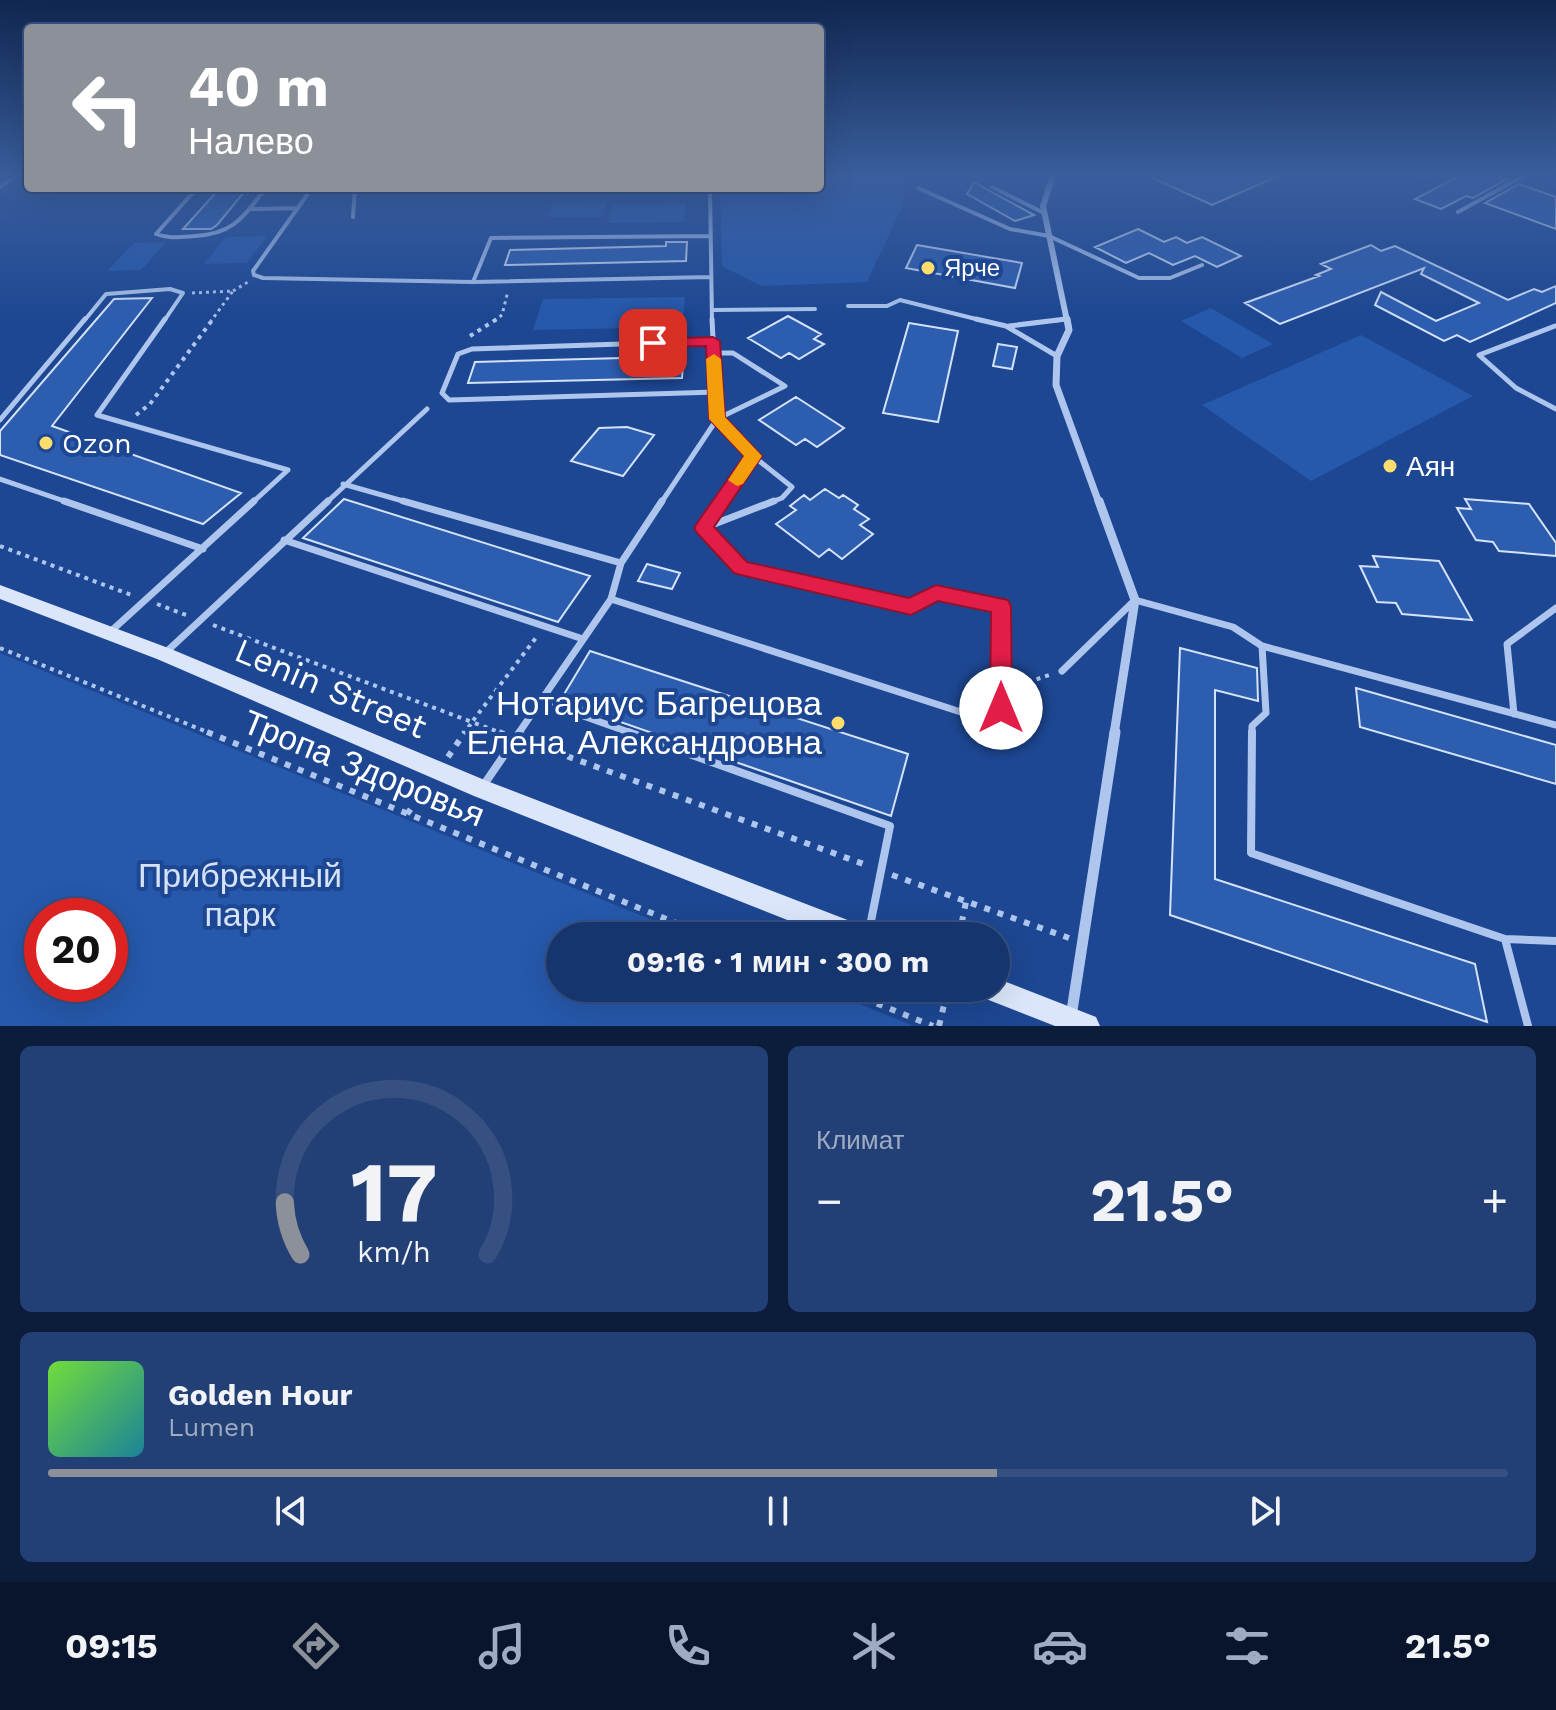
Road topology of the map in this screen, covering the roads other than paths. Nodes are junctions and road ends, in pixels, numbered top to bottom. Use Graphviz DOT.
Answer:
graph roads {
  1 [pos="166,223"];
  2 [pos="239,223"];
  3 [pos="287,223"];
  4 [pos="710,223"];
  5 [pos="996,223"];
  6 [pos="1046,223"];
  7 [pos="710,236"];
  8 [pos="1049,236"];
  9 [pos="1202,265"];
  10 [pos="710,277"];
  11 [pos="473,282"];
  12 [pos="848,306"];
  13 [pos="815,309"];
  14 [pos="713,310"];
  15 [pos="1066,319"];
  16 [pos="1006,326"];
  17 [pos="1555,326"];
  18 [pos="713,341"];
  19 [pos="713,353"];
  20 [pos="1057,356"];
  21 [pos="717,392"];
  22 [pos="427,409"];
  23 [pos="1556,409"];
  24 [pos="717,419"];
  25 [pos="0,420"];
  26 [pos="753,456"];
  27 [pos="0,479"];
  28 [pos="343,484"];
  29 [pos="704,528"];
  30 [pos="284,540"];
  31 [pos="203,549"];
  32 [pos="621,563"];
  33 [pos="0,592"];
  34 [pos="611,599"];
  35 [pos="1135,600"];
  36 [pos="1556,608"];
  37 [pos="109,633"];
  38 [pos="583,639"];
  39 [pos="1262,646"];
  40 [pos="164,654"];
  41 [pos="1062,671"];
  42 [pos="541,701"];
  43 [pos="1514,714"];
  44 [pos="1556,725"];
  45 [pos="481,789"];
  46 [pos="822,922"];
  47 [pos="871,922"];
  48 [pos="1505,939"];
  49 [pos="1556,941"];
  50 [pos="1010,996"];
  51 [pos="1079,1023"];
  52 [pos="1528,1026"];
  1 -- 2 [label="lane"];
  3 -- 11 [label="lane"];
  4 -- 7 [label="lane"];
  5 -- 8 [label="lane"];
  6 -- 8 [label="street"];
  7 -- 10 [label="lane"];
  7 -- 11 [label="lane"];
  8 -- 9 [label="lane"];
  8 -- 15 [label="street"];
  10 -- 11 [label="lane"];
  10 -- 14 [label="lane"];
  12 -- 16 [label="lane"];
  13 -- 14 [label="lane"];
  14 -- 18 [label="lane"];
  15 -- 16 [label="lane"];
  15 -- 20 [label="street"];
  16 -- 20 [label="lane"];
  17 -- 23 [label="lane"];
  18 -- 19 [label="lane"];
  18 -- 21 [label="lane"];
  19 -- 21 [label="lane"];
  19 -- 24 [label="lane"];
  20 -- 35 [label="street"];
  21 -- 24 [label="lane"];
  22 -- 28 [label="lane"];
  24 -- 26 [label="lane"];
  24 -- 32 [label="lane"];
  25 -- 31 [label="lane"];
  26 -- 29 [label="lane"];
  26 -- 29 [label="lane"];
  27 -- 31 [label="lane"];
  28 -- 30 [label="lane"];
  28 -- 32 [label="lane"];
  29 -- 34 [label="lane"];
  30 -- 38 [label="lane"];
  30 -- 40 [label="lane"];
  31 -- 37 [label="lane"];
  32 -- 34 [label="lane"];
  33 -- 37 [label="street, Lenin Street"];
  34 -- 38 [label="lane"];
  35 -- 39 [label="lane"];
  35 -- 41 [label="lane"];
  35 -- 51 [label="street"];
  36 -- 43 [label="lane"];
  37 -- 40 [label="street, Lenin Street"];
  38 -- 42 [label="lane"];
  39 -- 43 [label="lane"];
  39 -- 48 [label="lane"];
  40 -- 45 [label="street, Lenin Street"];
  42 -- 45 [label="lane"];
  42 -- 47 [label="lane"];
  43 -- 44 [label="lane"];
  45 -- 46 [label="street, Lenin Street"];
  48 -- 49 [label="lane"];
  48 -- 52 [label="lane"];
  50 -- 51 [label="street"];
}
